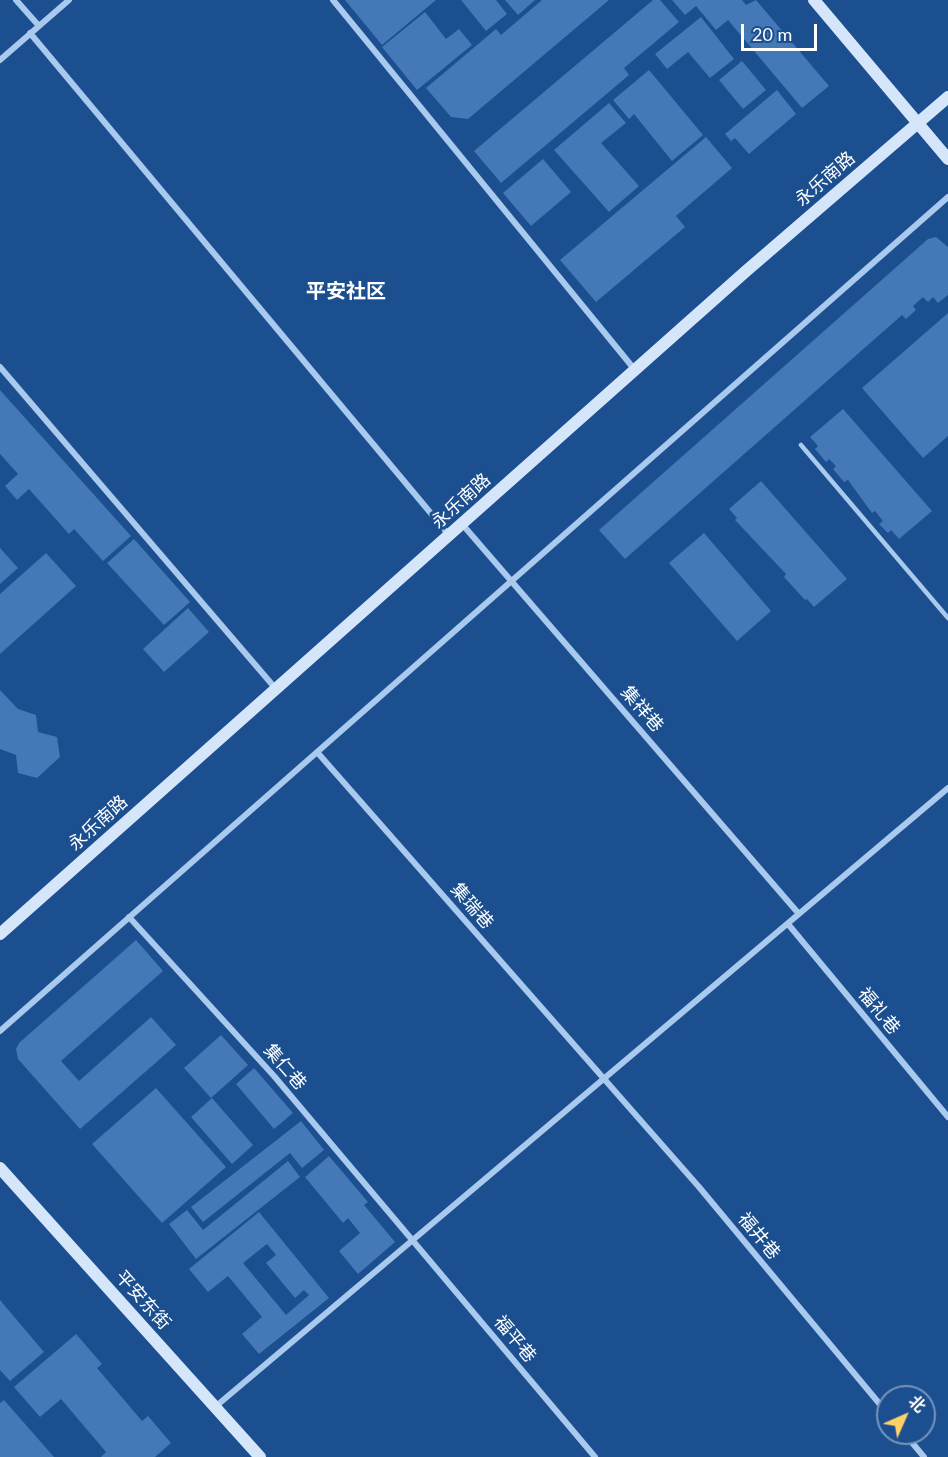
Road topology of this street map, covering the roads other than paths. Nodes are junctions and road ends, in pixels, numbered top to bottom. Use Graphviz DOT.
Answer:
graph roads {
  1 [pos="15,0"];
  2 [pos="69,0"];
  3 [pos="333,0"];
  4 [pos="814,0"];
  5 [pos="39,26"];
  6 [pos="30,33"];
  7 [pos="0,60"];
  8 [pos="948,97"];
  9 [pos="918,123"];
  10 [pos="948,159"];
  11 [pos="948,197"];
  12 [pos="0,367"];
  13 [pos="635,370"];
  14 [pos="801,445"];
  15 [pos="462,524"];
  16 [pos="449,535"];
  17 [pos="511,581"];
  18 [pos="948,618"];
  19 [pos="276,689"];
  20 [pos="317,752"];
  21 [pos="948,788"];
  22 [pos="799,914"];
  23 [pos="129,917"];
  24 [pos="788,924"];
  25 [pos="0,934"];
  26 [pos="0,1031"];
  27 [pos="604,1079"];
  28 [pos="948,1117"];
  29 [pos="0,1168"];
  30 [pos="413,1241"];
  31 [pos="876,1400"];
  32 [pos="215,1407"];
  33 [pos="914,1445"];
  34 [pos="260,1457"];
  35 [pos="595,1457"];
  36 [pos="924,1457"];
  1 -- 5 [label="street"];
  2 -- 5 [label="street"];
  3 -- 13 [label="street"];
  4 -- 9 [label="main road"];
  5 -- 6 [label="street"];
  6 -- 7 [label="street"];
  6 -- 16 [label="street"];
  8 -- 9 [label="main road, 永乐南路"];
  9 -- 10 [label="main road"];
  9 -- 13 [label="main road, 永乐南路"];
  11 -- 17 [label="street"];
  12 -- 19 [label="street"];
  13 -- 15 [label="main road, 永乐南路"];
  14 -- 18 [label="lane"];
  15 -- 16 [label="main road, 永乐南路"];
  15 -- 17 [label="street, 集祥巷"];
  16 -- 19 [label="main road, 永乐南路"];
  17 -- 20 [label="street"];
  17 -- 22 [label="street, 集祥巷"];
  19 -- 25 [label="main road, 永乐南路"];
  20 -- 23 [label="street"];
  20 -- 27 [label="street, 集瑞巷"];
  21 -- 22 [label="street"];
  22 -- 24 [label="street"];
  23 -- 26 [label="street"];
  23 -- 30 [label="street, 集仁巷"];
  24 -- 27 [label="street"];
  24 -- 28 [label="street, 福礼巷"];
  27 -- 30 [label="street"];
  27 -- 31 [label="street, 福井巷"];
  29 -- 32 [label="main road, 平安东街"];
  30 -- 32 [label="street"];
  30 -- 35 [label="street, 福平巷"];
  32 -- 34 [label="main road, 平安东街"];
  33 -- 36 [label="street"];
}
